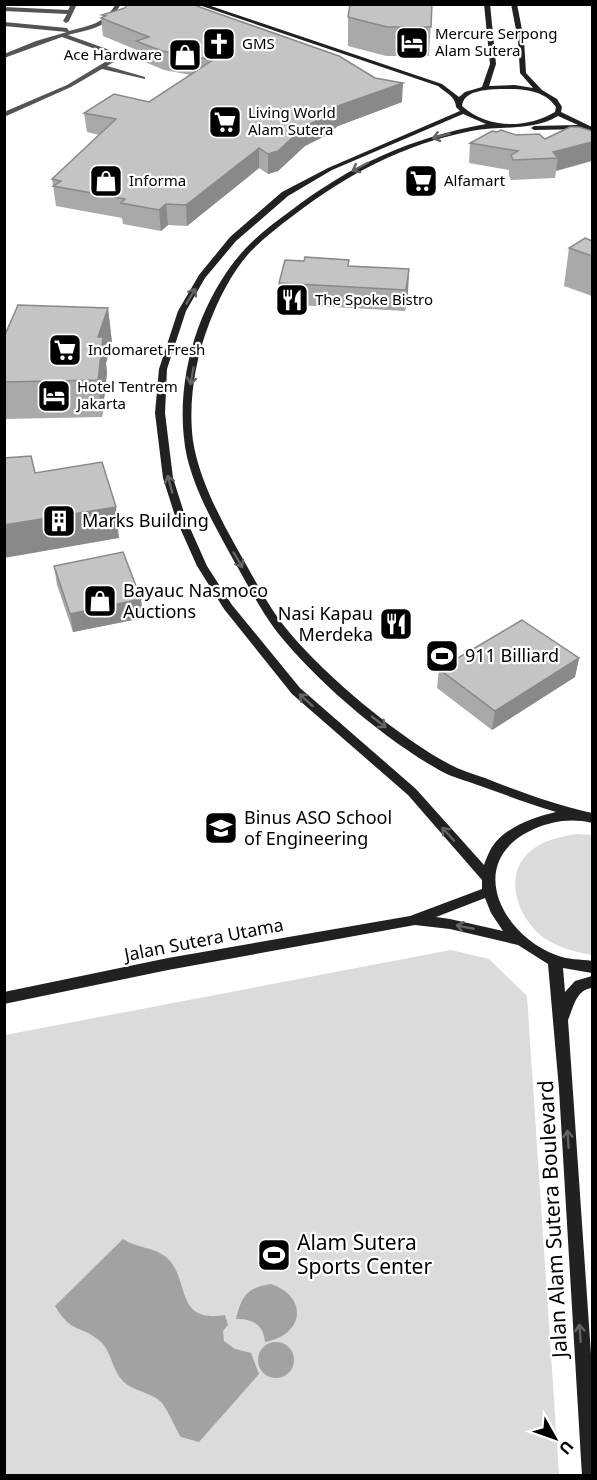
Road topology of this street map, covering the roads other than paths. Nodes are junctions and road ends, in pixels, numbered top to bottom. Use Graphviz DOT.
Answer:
graph roads {
  1 [pos="74,4"];
  2 [pos="119,4"];
  3 [pos="198,4"];
  4 [pos="487,4"];
  5 [pos="514,4"];
  6 [pos="4,9"];
  7 [pos="69,12"];
  8 [pos="66,21"];
  9 [pos="4,24"];
  10 [pos="78,31"];
  11 [pos="62,35"];
  12 [pos="4,56"];
  13 [pos="102,67"];
  14 [pos="143,78"];
  15 [pos="440,86"];
  16 [pos="484,88"];
  17 [pos="540,92"];
  18 [pos="461,107"];
  19 [pos="558,113"];
  20 [pos="4,115"];
  21 [pos="499,124"];
  22 [pos="584,127"];
  23 [pos="468,129"];
  24 [pos="592,129"];
  25 [pos="588,817"];
  26 [pos="487,877"];
  27 [pos="488,892"];
  28 [pos="411,921"];
  29 [pos="518,940"];
  30 [pos="555,961"];
  31 [pos="592,967"];
  32 [pos="592,982"];
  33 [pos="4,998"];
  34 [pos="561,1021"];
  35 [pos="591,1476"];
  1 -- 7 [label="street"];
  2 -- 10 [label="street"];
  3 -- 15 [label="main road"];
  4 -- 16 [label="main road"];
  5 -- 17 [label="main road"];
  6 -- 7 [label="street"];
  7 -- 8 [label="street"];
  9 -- 10 [label="street"];
  10 -- 11 [label="street"];
  11 -- 12 [label="street"];
  11 -- 13 [label="street"];
  13 -- 14 [label="street"];
  13 -- 20 [label="street"];
  15 -- 16 [label="main road"];
  15 -- 18 [label="main road"];
  16 -- 17 [label="main road"];
  16 -- 18 [label="main road"];
  17 -- 19 [label="main road"];
  18 -- 21 [label="main road"];
  26 -- 18 [label="main road, one-way"];
  19 -- 21 [label="main road"];
  19 -- 22 [label="main road"];
  21 -- 23 [label="main road"];
  22 -- 23 [label="main road"];
  22 -- 24 [label="main road"];
  23 -- 25 [label="main road, one-way"];
  25 -- 26 [label="main road"];
  26 -- 27 [label="main road"];
  27 -- 28 [label="main road, Jalan Sutera Utama"];
  27 -- 29 [label="main road"];
  29 -- 28 [label="main road, Jalan Sutera Utama, one-way"];
  28 -- 33 [label="main road, Jalan Sutera Utama"];
  29 -- 30 [label="main road"];
  30 -- 31 [label="main road"];
  30 -- 34 [label="main road, Jalan Alam Sutera Boulevard"];
  32 -- 34 [label="main road"];
  35 -- 34 [label="main road, Jalan Alam Sutera Boulevard, one-way"];
}
